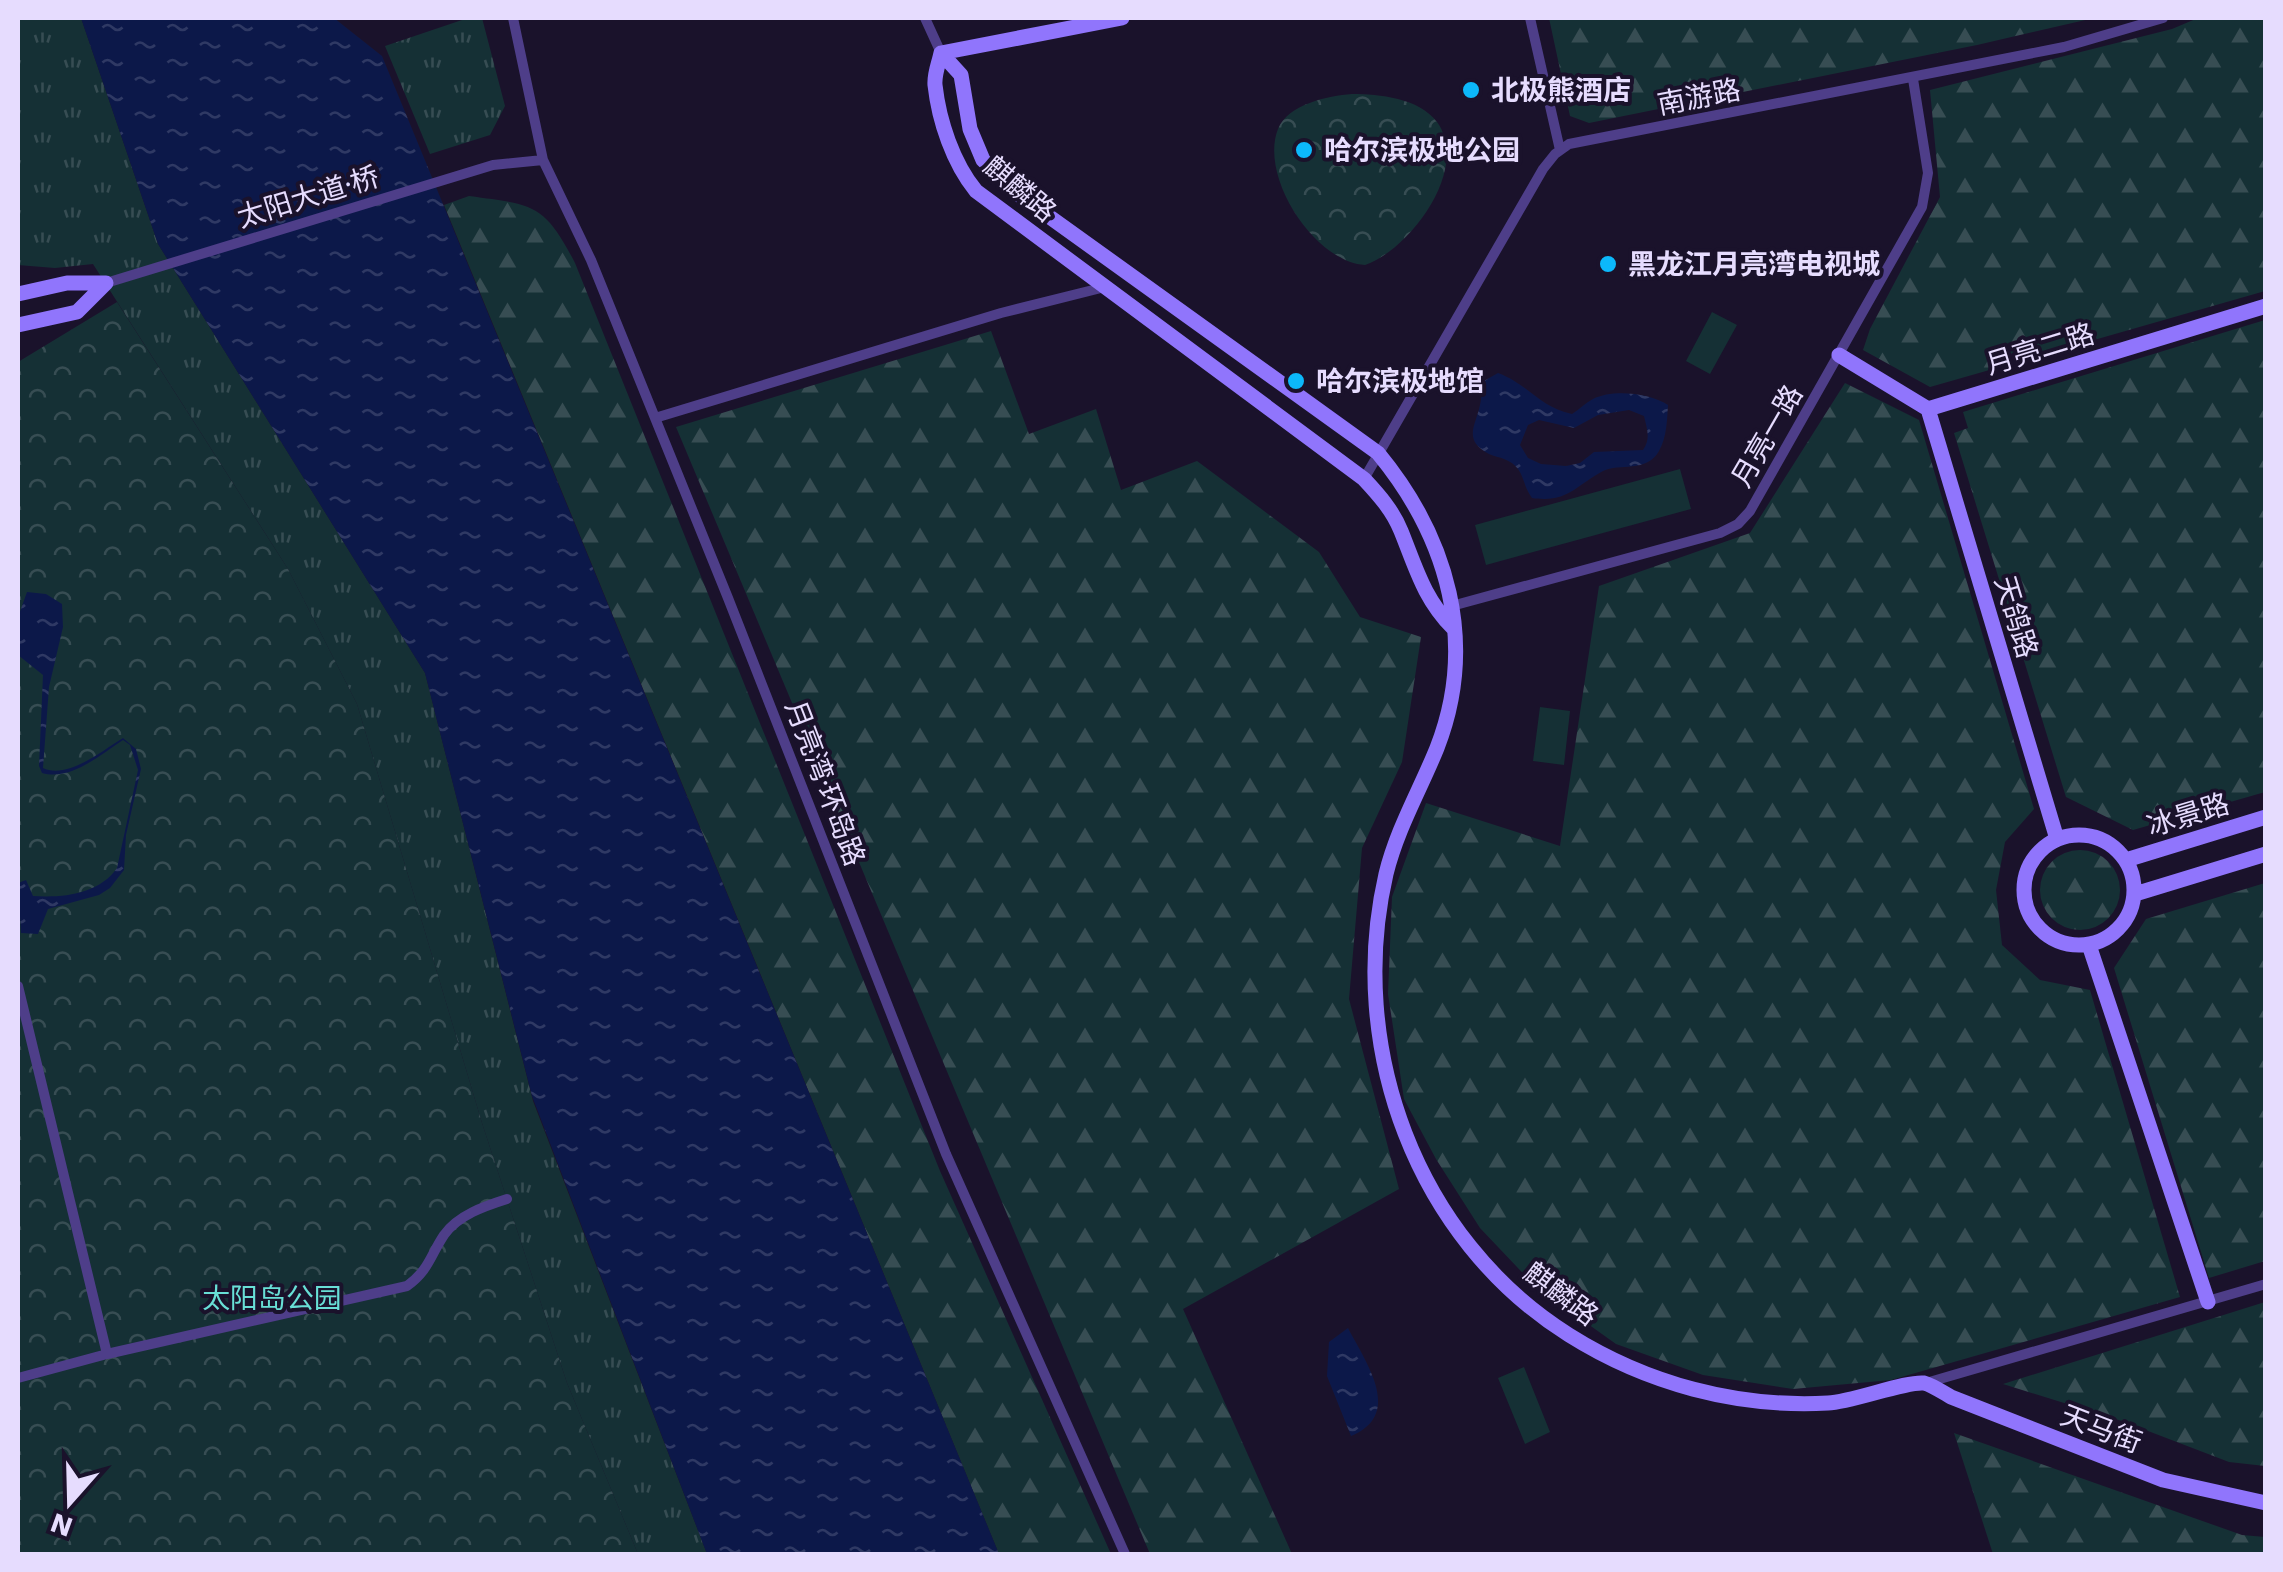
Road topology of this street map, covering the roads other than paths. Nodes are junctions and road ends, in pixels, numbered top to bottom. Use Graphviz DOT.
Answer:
graph roads {
  1 [pos="514,18"];
  2 [pos="925,18"];
  3 [pos="1122,18"];
  4 [pos="1530,18"];
  5 [pos="2163,18"];
  6 [pos="942,52"];
  7 [pos="1913,78"];
  8 [pos="1560,150"];
  9 [pos="543,160"];
  10 [pos="106,283"];
  11 [pos="1106,287"];
  12 [pos="18,294"];
  13 [pos="2266,306"];
  14 [pos="18,325"];
  15 [pos="1839,355"];
  16 [pos="1928,409"];
  17 [pos="655,418"];
  18 [pos="1378,453"];
  19 [pos="1364,479"];
  20 [pos="1454,606"];
  21 [pos="1435,610"];
  22 [pos="1453,628"];
  23 [pos="2266,817"];
  24 [pos="2057,840"];
  25 [pos="2266,854"];
  26 [pos="2126,860"];
  27 [pos="2134,894"];
  28 [pos="2089,945"];
  29 [pos="18,986"];
  30 [pos="507,1199"];
  31 [pos="2266,1284"];
  32 [pos="2208,1302"];
  33 [pos="107,1354"];
  34 [pos="18,1378"];
  35 [pos="1924,1383"];
  36 [pos="2266,1503"];
  37 [pos="1125,1554"];
  1 -- 9 [label="street, 月亮湾·环岛路"];
  2 -- 6 [label="street"];
  3 -- 6 [label="street"];
  4 -- 8 [label="street"];
  5 -- 7 [label="street, 南游路"];
  6 -- 11 [label="street, 麒麟路"];
  6 -- 18 [label="street, 麒麟路"];
  7 -- 8 [label="street, 南游路"];
  7 -- 15 [label="street, 月亮一路"];
  8 -- 18 [label="street"];
  9 -- 10 [label="street, 太阳大道·桥"];
  9 -- 17 [label="street, 月亮湾·环岛路"];
  10 -- 12 [label="street"];
  10 -- 14 [label="street"];
  11 -- 17 [label="street"];
  11 -- 19 [label="street, 麒麟路"];
  13 -- 16 [label="street, 月亮二路"];
  15 -- 16 [label="street"];
  15 -- 20 [label="street, 月亮一路"];
  16 -- 24 [label="street, 天鸽路"];
  17 -- 37 [label="street, 月亮湾·环岛路"];
  18 -- 19 [label="street"];
  18 -- 20 [label="street, 麒麟路"];
  19 -- 21 [label="street, 麒麟路"];
  20 -- 21 [label="street, 月亮一路"];
  20 -- 22 [label="street, 麒麟路"];
  21 -- 22 [label="street, 麒麟路"];
  22 -- 35 [label="street, 麒麟路"];
  23 -- 26 [label="street, 冰景路"];
  24 -- 26 [label="street"];
  24 -- 28 [label="street"];
  25 -- 27 [label="street"];
  26 -- 27 [label="street"];
  27 -- 28 [label="street"];
  28 -- 32 [label="street"];
  29 -- 33 [label="street"];
  30 -- 33 [label="street"];
  31 -- 32 [label="street, 麒麟路"];
  32 -- 35 [label="street, 麒麟路"];
  33 -- 34 [label="street"];
  35 -- 36 [label="street, 天马街"];
}
